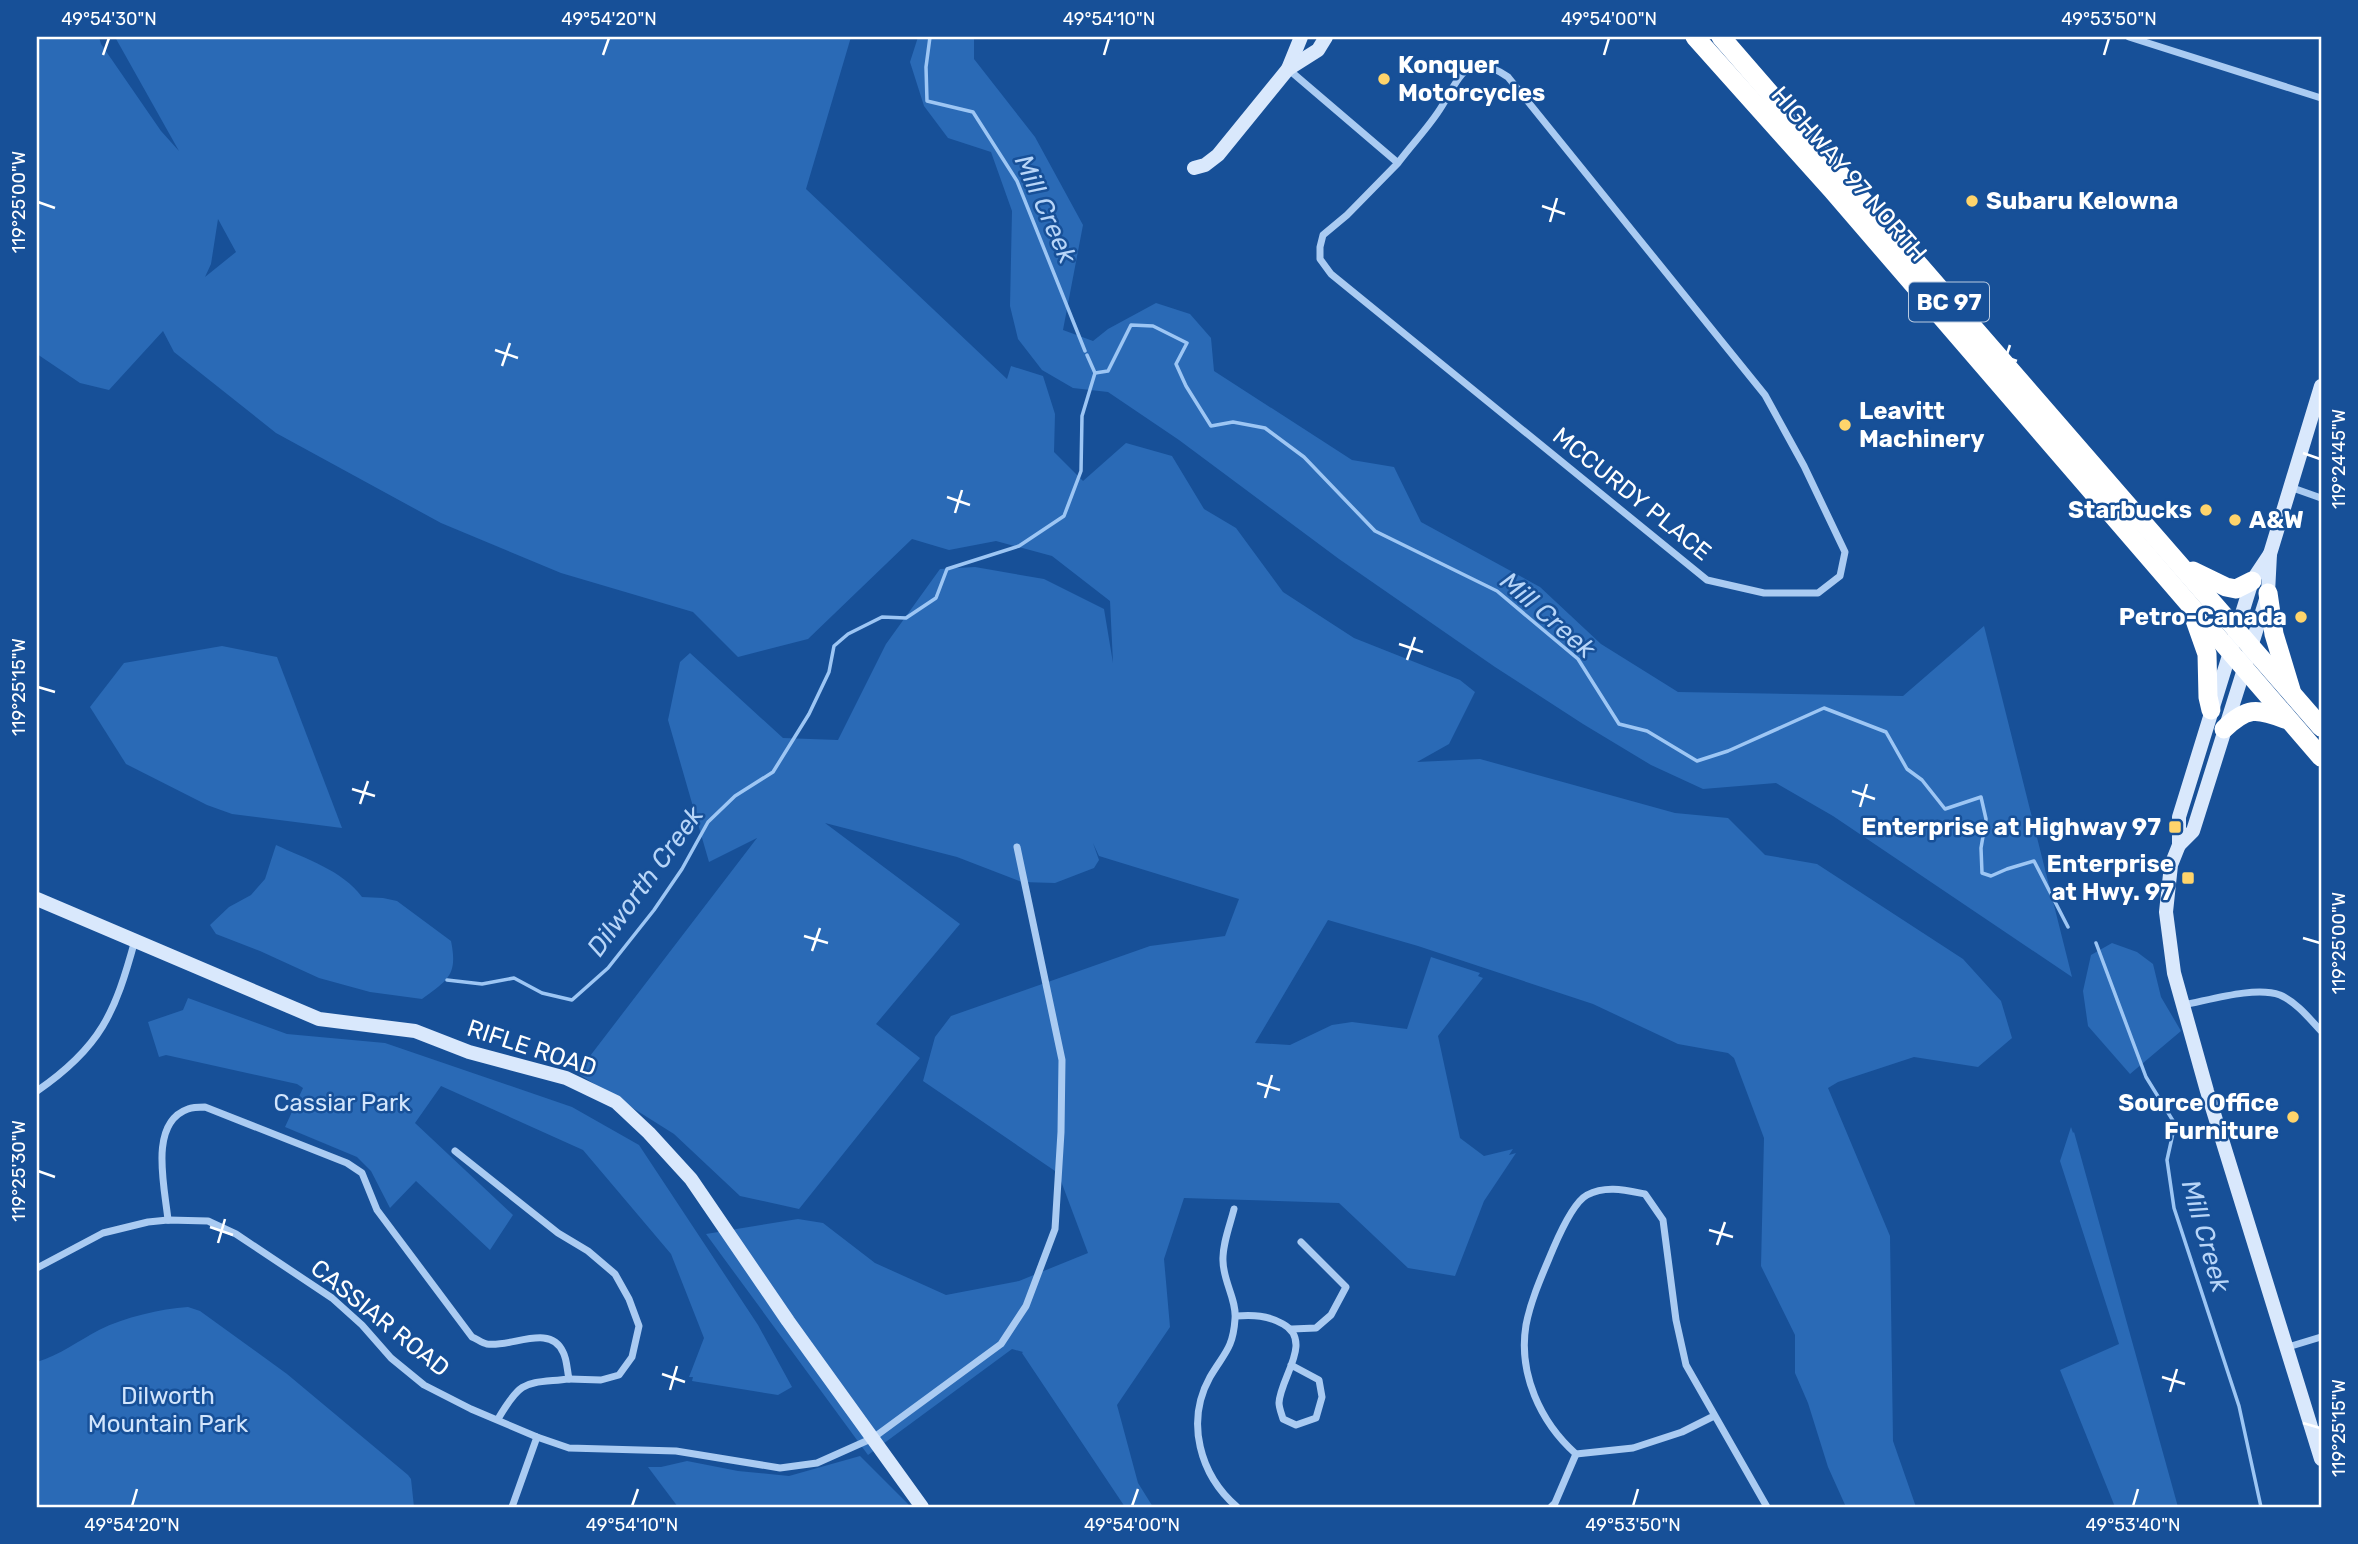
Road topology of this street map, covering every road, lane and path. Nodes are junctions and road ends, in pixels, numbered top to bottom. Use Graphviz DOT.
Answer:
graph roads {
  1 [pos="1301,37"];
  2 [pos="1326,37"];
  3 [pos="1695,37"];
  4 [pos="1721,37"];
  5 [pos="2129,37"];
  6 [pos="1288,69"];
  7 [pos="2321,98"];
  8 [pos="1398,163"];
  9 [pos="1194,168"];
  10 [pos="2321,386"];
  11 [pos="2290,487"];
  12 [pos="2321,498"];
  13 [pos="2270,554"];
  14 [pos="2181,564"];
  15 [pos="2252,581"];
  16 [pos="2269,593"];
  17 [pos="2189,606"];
  18 [pos="2237,630"];
  19 [pos="2251,647"];
  20 [pos="2229,652"];
  21 [pos="2244,669"];
  22 [pos="2292,694"];
  23 [pos="2211,710"];
  24 [pos="2289,720"];
  25 [pos="2321,727"];
  26 [pos="2224,729"];
  27 [pos="2321,757"];
  28 [pos="2179,845"];
  29 [pos="1017,847"];
  30 [pos="37,899"];
  31 [pos="135,940"];
  32 [pos="2183,1005"];
  33 [pos="2321,1031"];
  34 [pos="37,1091"];
  35 [pos="456,1151"];
  36 [pos="1234,1209"];
  37 [pos="168,1220"];
  38 [pos="1301,1242"];
  39 [pos="37,1268"];
  40 [pos="1236,1315"];
  41 [pos="1292,1329"];
  42 [pos="2321,1337"];
  43 [pos="2288,1347"];
  44 [pos="1291,1365"];
  45 [pos="569,1379"];
  46 [pos="1714,1416"];
  47 [pos="498,1419"];
  48 [pos="537,1437"];
  49 [pos="873,1438"];
  50 [pos="1576,1454"];
  51 [pos="2321,1459"];
  52 [pos="512,1507"];
  53 [pos="922,1507"];
  54 [pos="1237,1507"];
  55 [pos="1551,1507"];
  56 [pos="1767,1507"];
  1 -- 6 [label="street"];
  2 -- 6 [label="street"];
  3 -- 17 [label="highway, HIGHWAY 97 NORTH / BC 97"];
  4 -- 14 [label="highway, HIGHWAY 97 NORTH / BC 97"];
  5 -- 7 [label="street"];
  6 -- 8 [label="street"];
  6 -- 9 [label="street"];
  8 -- 8 [label="street, MCCURDY PLACE"];
  10 -- 11 [label="street"];
  11 -- 12 [label="street"];
  11 -- 13 [label="street"];
  13 -- 15 [label="street"];
  13 -- 16 [label="street"];
  14 -- 15 [label="highway"];
  14 -- 18 [label="highway, HIGHWAY 97 NORTH / BC 97"];
  15 -- 18 [label="street"];
  16 -- 19 [label="street"];
  16 -- 22 [label="highway"];
  17 -- 20 [label="highway, HIGHWAY 97 NORTH / BC 97"];
  17 -- 23 [label="highway"];
  18 -- 19 [label="highway, HIGHWAY 97 NORTH / BC 97"];
  18 -- 20 [label="street"];
  19 -- 21 [label="street"];
  19 -- 22 [label="highway, HIGHWAY 97 NORTH / BC 97"];
  20 -- 21 [label="highway, HIGHWAY 97 NORTH / BC 97"];
  20 -- 23 [label="street"];
  21 -- 24 [label="highway, HIGHWAY 97 NORTH / BC 97"];
  21 -- 26 [label="street"];
  22 -- 25 [label="highway, HIGHWAY 97 NORTH / BC 97"];
  23 -- 28 [label="street"];
  24 -- 26 [label="highway"];
  24 -- 27 [label="highway, HIGHWAY 97 NORTH / BC 97"];
  26 -- 28 [label="street"];
  28 -- 32 [label="street"];
  29 -- 49 [label="street, CASSIAR ROAD"];
  30 -- 31 [label="street, RIFLE ROAD"];
  31 -- 34 [label="street"];
  31 -- 49 [label="street, RIFLE ROAD"];
  32 -- 33 [label="street"];
  32 -- 43 [label="street"];
  35 -- 45 [label="street"];
  36 -- 40 [label="street"];
  37 -- 39 [label="street, CASSIAR ROAD"];
  37 -- 45 [label="street"];
  37 -- 47 [label="street, CASSIAR ROAD"];
  38 -- 41 [label="street"];
  40 -- 41 [label="street"];
  40 -- 54 [label="street"];
  41 -- 44 [label="street"];
  42 -- 43 [label="street"];
  43 -- 51 [label="street"];
  44 -- 44 [label="street"];
  45 -- 47 [label="street"];
  46 -- 50 [label="street"];
  46 -- 50 [label="street"];
  46 -- 56 [label="street"];
  47 -- 48 [label="street, CASSIAR ROAD"];
  48 -- 49 [label="street, CASSIAR ROAD"];
  48 -- 52 [label="street"];
  49 -- 53 [label="street, RIFLE ROAD"];
  50 -- 55 [label="street"];
}
